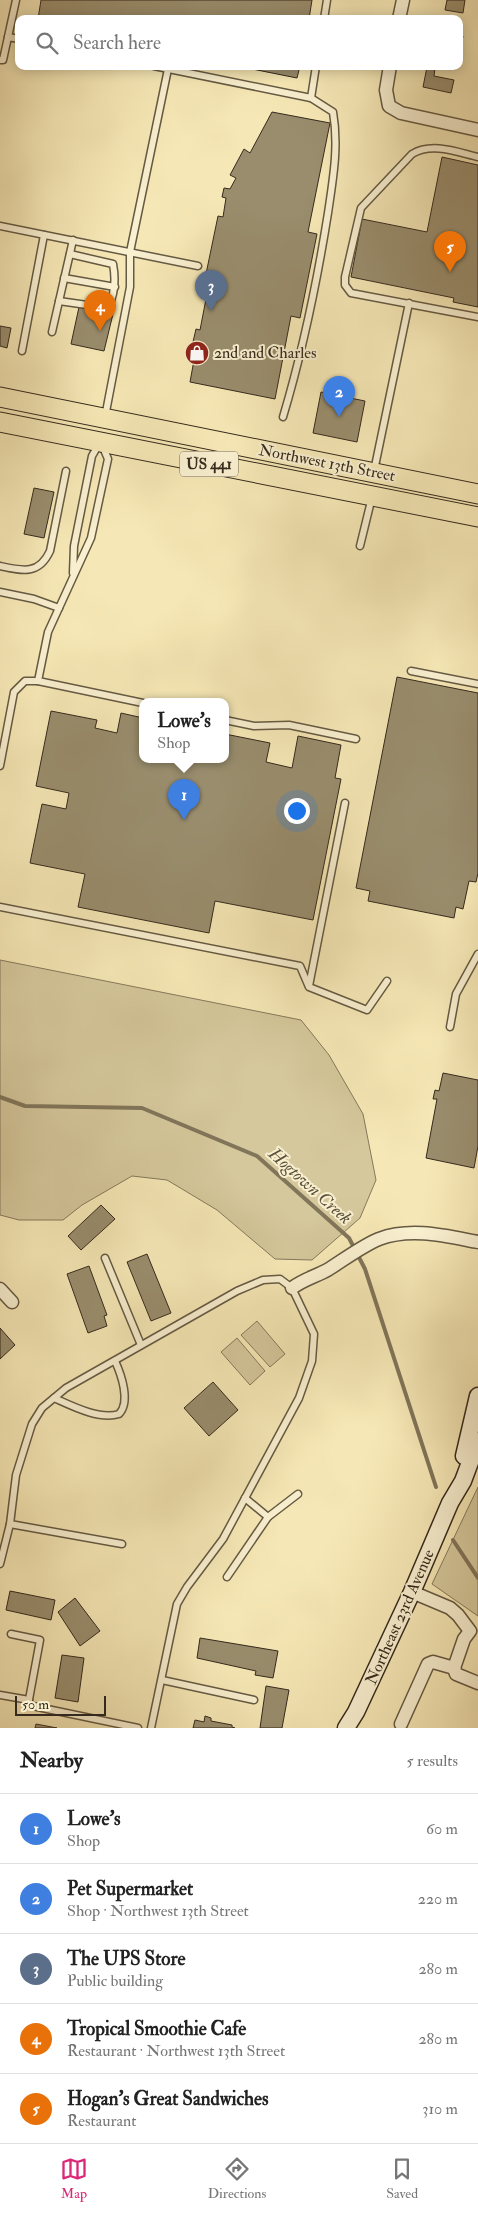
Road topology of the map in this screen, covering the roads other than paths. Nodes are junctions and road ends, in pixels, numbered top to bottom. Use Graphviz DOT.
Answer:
graph roads {
  1 [pos="16,0"];
  2 [pos="327,0"];
  3 [pos="403,0"];
  4 [pos="325,15"];
  5 [pos="400,15"];
  6 [pos="8,37"];
  7 [pos="15,38"];
  8 [pos="0,60"];
  9 [pos="168,70"];
  10 [pos="173,70"];
  11 [pos="315,70"];
  12 [pos="389,70"];
  13 [pos="311,98"];
  14 [pos="478,130"];
  15 [pos="478,157"];
  16 [pos="0,226"];
  17 [pos="44,234"];
  18 [pos="73,240"];
  19 [pos="130,252"];
  20 [pos="70,254"];
  21 [pos="198,266"];
  22 [pos="64,278"];
  23 [pos="115,287"];
  24 [pos="59,301"];
  25 [pos="409,303"];
  26 [pos="478,317"];
  27 [pos="52,332"];
  28 [pos="22,351"];
  29 [pos="0,397"];
  30 [pos="284,417"];
  31 [pos="105,418"];
  32 [pos="0,422"];
  33 [pos="101,442"];
  34 [pos="66,471"];
  35 [pos="374,473"];
  36 [pos="419,482"];
  37 [pos="318,486"];
  38 [pos="478,494"];
  39 [pos="372,496"];
  40 [pos="478,517"];
  41 [pos="360,546"];
  42 [pos="0,566"];
  43 [pos="73,577"];
  44 [pos="0,592"];
  45 [pos="58,608"];
  46 [pos="411,671"];
  47 [pos="38,681"];
  48 [pos="478,684"];
  49 [pos="139,702"];
  50 [pos="229,721"];
  51 [pos="356,739"];
  52 [pos="0,766"];
  53 [pos="345,803"];
  54 [pos="0,907"];
  55 [pos="478,954"];
  56 [pos="387,981"];
  57 [pos="309,987"];
  58 [pos="450,1027"];
  59 [pos="478,1242"];
  60 [pos="105,1258"];
  61 [pos="292,1288"];
  62 [pos="0,1289"];
  63 [pos="12,1302"];
  64 [pos="141,1345"];
  65 [pos="115,1361"];
  66 [pos="478,1396"];
  67 [pos="54,1398"];
  68 [pos="478,1442"];
  69 [pos="298,1494"];
  70 [pos="245,1498"];
  71 [pos="450,1504"];
  72 [pos="268,1517"];
  73 [pos="10,1524"];
  74 [pos="122,1544"];
  75 [pos="0,1564"];
  76 [pos="227,1577"];
  77 [pos="412,1592"];
  78 [pos="474,1633"];
  79 [pos="11,1634"];
  80 [pos="454,1668"];
  81 [pos="162,1680"];
  82 [pos="478,1683"];
  83 [pos="0,1695"];
  84 [pos="29,1700"];
  85 [pos="254,1700"];
  86 [pos="401,1724"];
  87 [pos="138,1728"];
  88 [pos="151,1728"];
  89 [pos="346,1728"];
  1 -- 6 [label="lane"];
  2 -- 4 [label="lane"];
  3 -- 5 [label="street"];
  6 -- 7 [label="lane"];
  6 -- 8 [label="lane"];
  9 -- 19 [label="lane"];
  10 -- 13 [label="lane"];
  11 -- 13 [label="lane"];
  12 -- 14 [label="street"];
  13 -- 30 [label="lane"];
  15 -- 25 [label="lane"];
  16 -- 17 [label="lane"];
  17 -- 18 [label="lane"];
  17 -- 28 [label="lane"];
  18 -- 19 [label="lane"];
  18 -- 20 [label="lane"];
  19 -- 21 [label="lane"];
  19 -- 31 [label="lane"];
  20 -- 22 [label="lane"];
  20 -- 23 [label="lane"];
  22 -- 23 [label="lane"];
  22 -- 24 [label="lane"];
  23 -- 24 [label="lane"];
  24 -- 27 [label="lane"];
  25 -- 26 [label="lane"];
  25 -- 35 [label="lane"];
  29 -- 31 [label="main road, Northwest 13th Street / US 441"];
  31 -- 33 [label="main road"];
  31 -- 35 [label="main road, Northwest 13th Street / US 441"];
  32 -- 33 [label="main road, Northwest 13th Street / US 441"];
  33 -- 37 [label="main road, Northwest 13th Street / US 441"];
  33 -- 43 [label="lane"];
  33 -- 43 [label="lane"];
  34 -- 42 [label="lane"];
  35 -- 36 [label="main road, Northwest 13th Street / US 441"];
  35 -- 37 [label="main road"];
  36 -- 38 [label="main road, Northwest 13th Street / US 441"];
  36 -- 39 [label="main road"];
  37 -- 39 [label="main road, Northwest 13th Street / US 441"];
  39 -- 40 [label="main road, Northwest 13th Street / US 441"];
  39 -- 41 [label="lane"];
  43 -- 45 [label="lane"];
  44 -- 45 [label="lane"];
  45 -- 47 [label="lane"];
  46 -- 48 [label="lane"];
  47 -- 49 [label="lane"];
  47 -- 52 [label="lane"];
  50 -- 51 [label="lane"];
  53 -- 57 [label="lane"];
  54 -- 57 [label="lane"];
  55 -- 58 [label="lane"];
  56 -- 57 [label="lane"];
  59 -- 61 [label="street"];
  60 -- 64 [label="lane"];
  61 -- 64 [label="lane"];
  61 -- 70 [label="lane"];
  62 -- 63 [label="street"];
  64 -- 65 [label="lane"];
  65 -- 67 [label="lane"];
  65 -- 67 [label="lane"];
  66 -- 71 [label="street, Northeast 23rd Avenue"];
  67 -- 73 [label="lane"];
  68 -- 71 [label="street, Northeast 23rd Avenue"];
  69 -- 72 [label="lane"];
  70 -- 72 [label="lane"];
  70 -- 81 [label="lane"];
  71 -- 77 [label="street, Northeast 23rd Avenue"];
  72 -- 76 [label="lane"];
  73 -- 74 [label="lane"];
  73 -- 75 [label="lane"];
  77 -- 78 [label="street"];
  77 -- 89 [label="street, Northeast 23rd Avenue"];
  78 -- 80 [label="street"];
  79 -- 84 [label="lane"];
  80 -- 82 [label="street"];
  80 -- 86 [label="street"];
  81 -- 85 [label="lane"];
  81 -- 88 [label="lane"];
  83 -- 84 [label="lane"];
  84 -- 87 [label="lane"];
}
